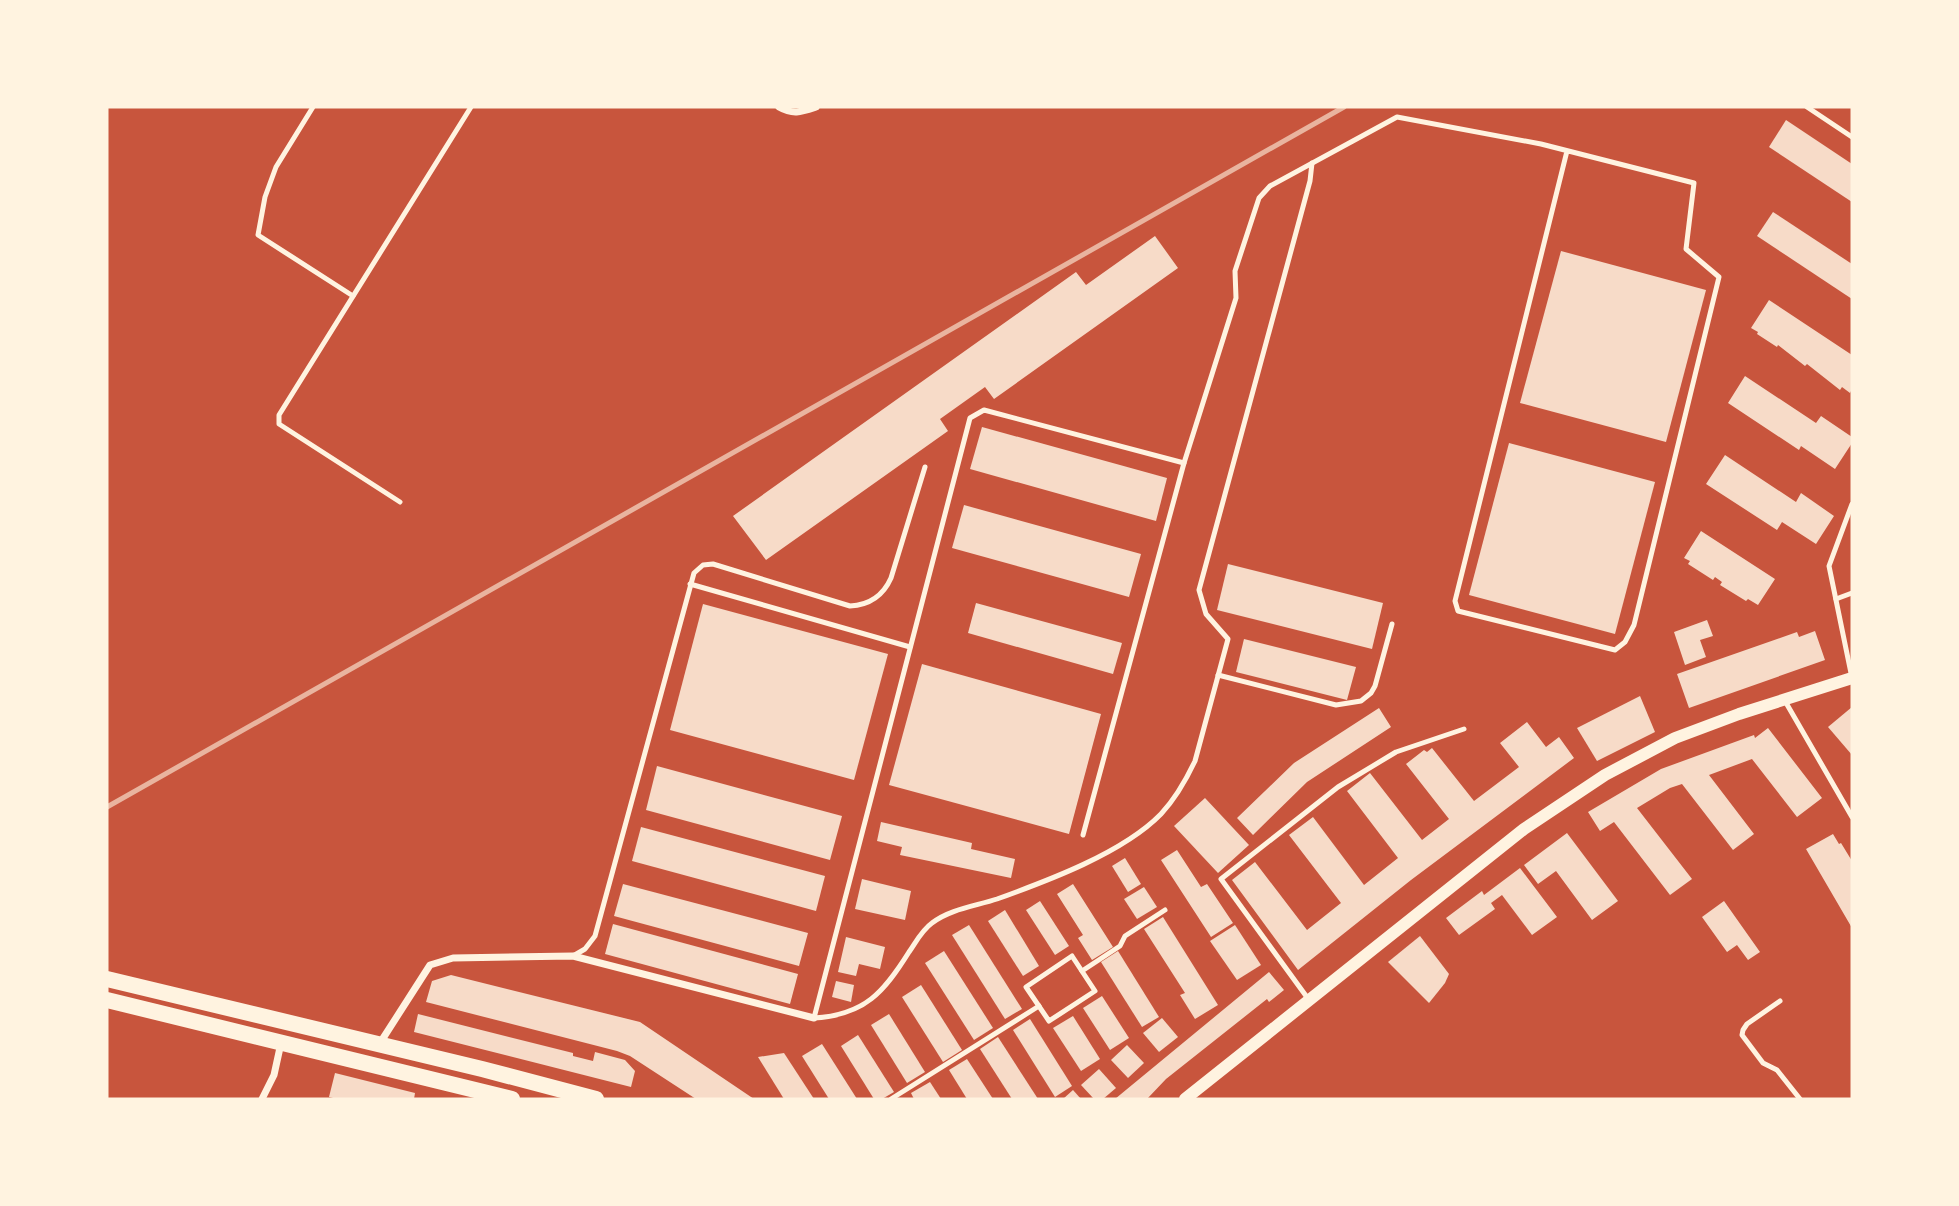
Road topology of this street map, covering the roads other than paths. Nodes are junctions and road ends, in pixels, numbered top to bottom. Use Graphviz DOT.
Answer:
graph roads {
  1 [pos="313,107"];
  2 [pos="471,107"];
  3 [pos="779,107"];
  4 [pos="816,107"];
  5 [pos="1807,107"];
  6 [pos="1852,137"];
  7 [pos="1567,151"];
  8 [pos="1312,163"];
  9 [pos="354,296"];
  10 [pos="1184,463"];
  11 [pos="925,467"];
  12 [pos="400,502"];
  13 [pos="1852,504"];
  14 [pos="690,584"];
  15 [pos="1852,593"];
  16 [pos="1836,598"];
  17 [pos="1392,624"];
  18 [pos="910,647"];
  19 [pos="1218,675"];
  20 [pos="1852,678"];
  21 [pos="1785,701"];
  22 [pos="1464,729"];
  23 [pos="1852,817"];
  24 [pos="1083,835"];
  25 [pos="1166,910"];
  26 [pos="573,956"];
  27 [pos="1082,971"];
  28 [pos="107,979"];
  29 [pos="107,1000"];
  30 [pos="1309,1000"];
  31 [pos="1780,1001"];
  32 [pos="1039,1006"];
  33 [pos="814,1018"];
  34 [pos="281,1042"];
  35 [pos="380,1044"];
  36 [pos="261,1099"];
  37 [pos="512,1099"];
  38 [pos="596,1099"];
  39 [pos="891,1099"];
  40 [pos="1185,1099"];
  41 [pos="1800,1099"];
  1 -- 9 [label="lane"];
  2 -- 9 [label="lane"];
  3 -- 4 [label="street"];
  5 -- 6 [label="lane"];
  7 -- 7 [label="lane"];
  7 -- 8 [label="lane"];
  8 -- 10 [label="lane"];
  8 -- 19 [label="lane"];
  9 -- 12 [label="lane"];
  10 -- 18 [label="lane"];
  10 -- 24 [label="lane"];
  11 -- 14 [label="lane"];
  13 -- 16 [label="lane"];
  14 -- 18 [label="lane"];
  14 -- 26 [label="lane"];
  15 -- 16 [label="lane"];
  16 -- 20 [label="lane"];
  17 -- 19 [label="lane"];
  18 -- 33 [label="lane"];
  19 -- 33 [label="lane"];
  20 -- 21 [label="street"];
  21 -- 23 [label="lane"];
  21 -- 30 [label="street"];
  22 -- 30 [label="lane"];
  25 -- 27 [label="lane"];
  26 -- 33 [label="street"];
  26 -- 35 [label="street"];
  27 -- 32 [label="lane"];
  27 -- 32 [label="lane"];
  28 -- 35 [label="main road"];
  29 -- 34 [label="main road"];
  30 -- 40 [label="street"];
  31 -- 41 [label="lane"];
  32 -- 39 [label="lane"];
  34 -- 36 [label="street"];
  34 -- 37 [label="main road"];
  35 -- 38 [label="main road"];
}
